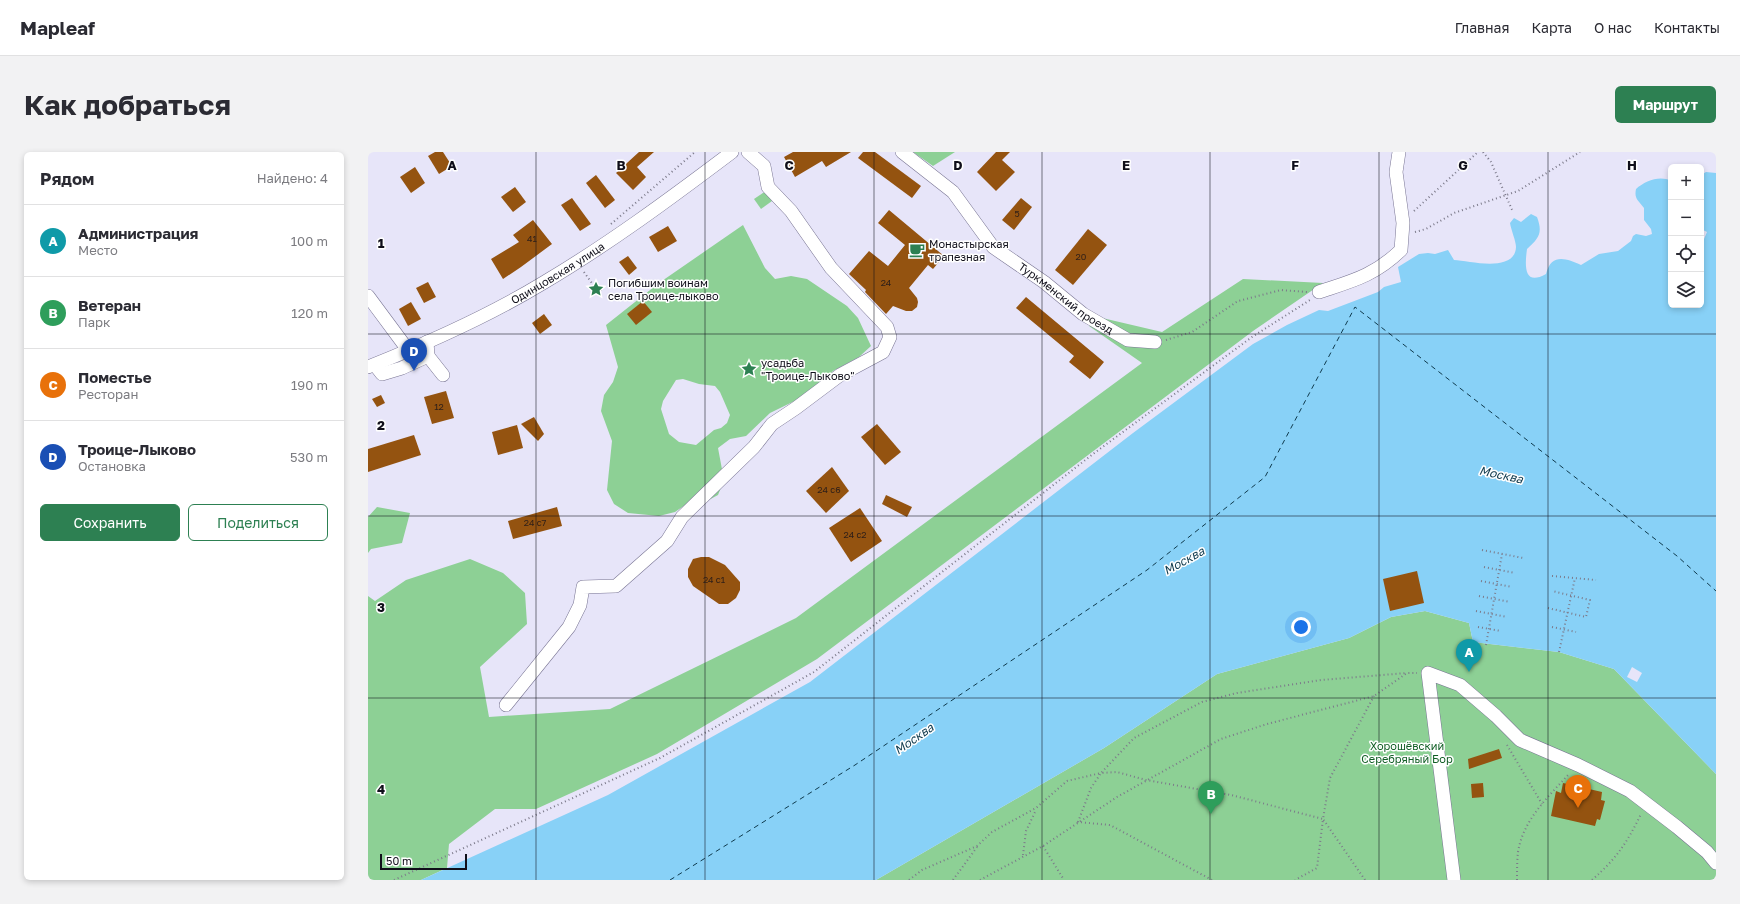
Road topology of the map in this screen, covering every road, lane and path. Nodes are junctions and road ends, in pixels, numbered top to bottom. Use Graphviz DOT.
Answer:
graph roads {
  1 [pos="695,152"];
  2 [pos="732,152"];
  3 [pos="748,152"];
  4 [pos="902,152"];
  5 [pos="1399,152"];
  6 [pos="1478,152"];
  7 [pos="1483,152"];
  8 [pos="1580,152"];
  9 [pos="1506,196"];
  10 [pos="1514,212"];
  11 [pos="610,224"];
  12 [pos="1402,229"];
  13 [pos="582,270"];
  14 [pos="594,286"];
  15 [pos="1319,292"];
  16 [pos="368,296"];
  17 [pos="427,342"];
  18 [pos="1155,342"];
  19 [pos="408,350"];
  20 [pos="428,356"];
  21 [pos="371,366"];
  22 [pos="443,375"];
  23 [pos="1482,550"];
  24 [pos="1502,554"];
  25 [pos="1523,558"];
  26 [pos="1484,567"];
  27 [pos="1500,570"];
  28 [pos="1515,573"];
  29 [pos="1552,576"];
  30 [pos="1575,578"];
  31 [pos="1596,580"];
  32 [pos="1481,581"];
  33 [pos="1497,584"];
  34 [pos="1512,587"];
  35 [pos="1552,591"];
  36 [pos="1479,596"];
  37 [pos="1571,596"];
  38 [pos="1494,599"];
  39 [pos="1510,602"];
  40 [pos="1548,608"];
  41 [pos="1476,611"];
  42 [pos="1567,612"];
  43 [pos="1491,614"];
  44 [pos="1507,617"];
  45 [pos="1478,627"];
  46 [pos="1552,627"];
  47 [pos="1489,629"];
  48 [pos="1564,630"];
  49 [pos="1501,631"];
  50 [pos="1576,632"];
  51 [pos="1486,645"];
  52 [pos="1559,652"];
  53 [pos="1407,673"];
  54 [pos="1428,673"];
  55 [pos="1374,696"];
  56 [pos="506,705"];
  57 [pos="1507,745"];
  58 [pos="1578,765"];
  59 [pos="1101,773"];
  60 [pos="1146,780"];
  61 [pos="1646,802"];
  62 [pos="1542,804"];
  63 [pos="1036,808"];
  64 [pos="1323,819"];
  65 [pos="1078,822"];
  66 [pos="977,846"];
  67 [pos="1043,846"];
  68 [pos="1023,856"];
  69 [pos="1716,863"];
  70 [pos="394,880"];
  71 [pos="909,880"];
  72 [pos="952,880"];
  73 [pos="980,880"];
  74 [pos="1064,880"];
  75 [pos="1212,880"];
  76 [pos="1295,880"];
  77 [pos="1365,880"];
  78 [pos="1454,880"];
  79 [pos="1517,880"];
  80 [pos="1592,880"];
  1 -- 11 [label="path"];
  2 -- 17 [label="street, Одинцовская улица"];
  3 -- 56 [label="street"];
  4 -- 18 [label="street, Туркменский проезд"];
  5 -- 12 [label="street"];
  6 -- 12 [label="path"];
  7 -- 9 [label="path"];
  8 -- 9 [label="path"];
  9 -- 10 [label="path"];
  9 -- 12 [label="path"];
  12 -- 15 [label="street"];
  13 -- 14 [label="path"];
  14 -- 14 [label="path"];
  15 -- 18 [label="path"];
  15 -- 70 [label="path"];
  16 -- 19 [label="street"];
  17 -- 19 [label="street, Одинцовская улица"];
  17 -- 20 [label="street"];
  19 -- 21 [label="street, Одинцовская улица"];
  20 -- 21 [label="street"];
  20 -- 22 [label="street"];
  23 -- 24 [label="path"];
  24 -- 25 [label="path"];
  24 -- 27 [label="path"];
  26 -- 27 [label="path"];
  27 -- 28 [label="path"];
  27 -- 33 [label="path"];
  29 -- 30 [label="path"];
  30 -- 31 [label="path"];
  30 -- 37 [label="path"];
  32 -- 33 [label="path"];
  33 -- 34 [label="path"];
  33 -- 38 [label="path"];
  35 -- 37 [label="path"];
  36 -- 38 [label="path"];
  37 -- 42 [label="path"];
  37 -- 42 [label="path"];
  38 -- 39 [label="path"];
  38 -- 43 [label="path"];
  40 -- 42 [label="path"];
  41 -- 43 [label="path"];
  42 -- 48 [label="path"];
  43 -- 44 [label="path"];
  43 -- 47 [label="path"];
  45 -- 47 [label="path"];
  46 -- 48 [label="path"];
  47 -- 49 [label="path"];
  47 -- 51 [label="path"];
  48 -- 50 [label="path"];
  48 -- 52 [label="path"];
  53 -- 54 [label="path"];
  53 -- 55 [label="path"];
  53 -- 59 [label="path"];
  54 -- 58 [label="street"];
  54 -- 78 [label="street"];
  55 -- 60 [label="path"];
  55 -- 64 [label="path"];
  57 -- 62 [label="path"];
  58 -- 61 [label="street"];
  58 -- 62 [label="path"];
  59 -- 60 [label="path"];
  59 -- 63 [label="path"];
  59 -- 65 [label="path"];
  60 -- 64 [label="path"];
  60 -- 65 [label="path"];
  61 -- 69 [label="street"];
  61 -- 80 [label="path"];
  62 -- 79 [label="path"];
  63 -- 66 [label="path"];
  63 -- 68 [label="path"];
  64 -- 76 [label="path"];
  64 -- 77 [label="path"];
  65 -- 67 [label="path"];
  65 -- 75 [label="path"];
  66 -- 71 [label="path"];
  66 -- 72 [label="path"];
  67 -- 68 [label="path"];
  67 -- 74 [label="path"];
  68 -- 73 [label="path"];
}
